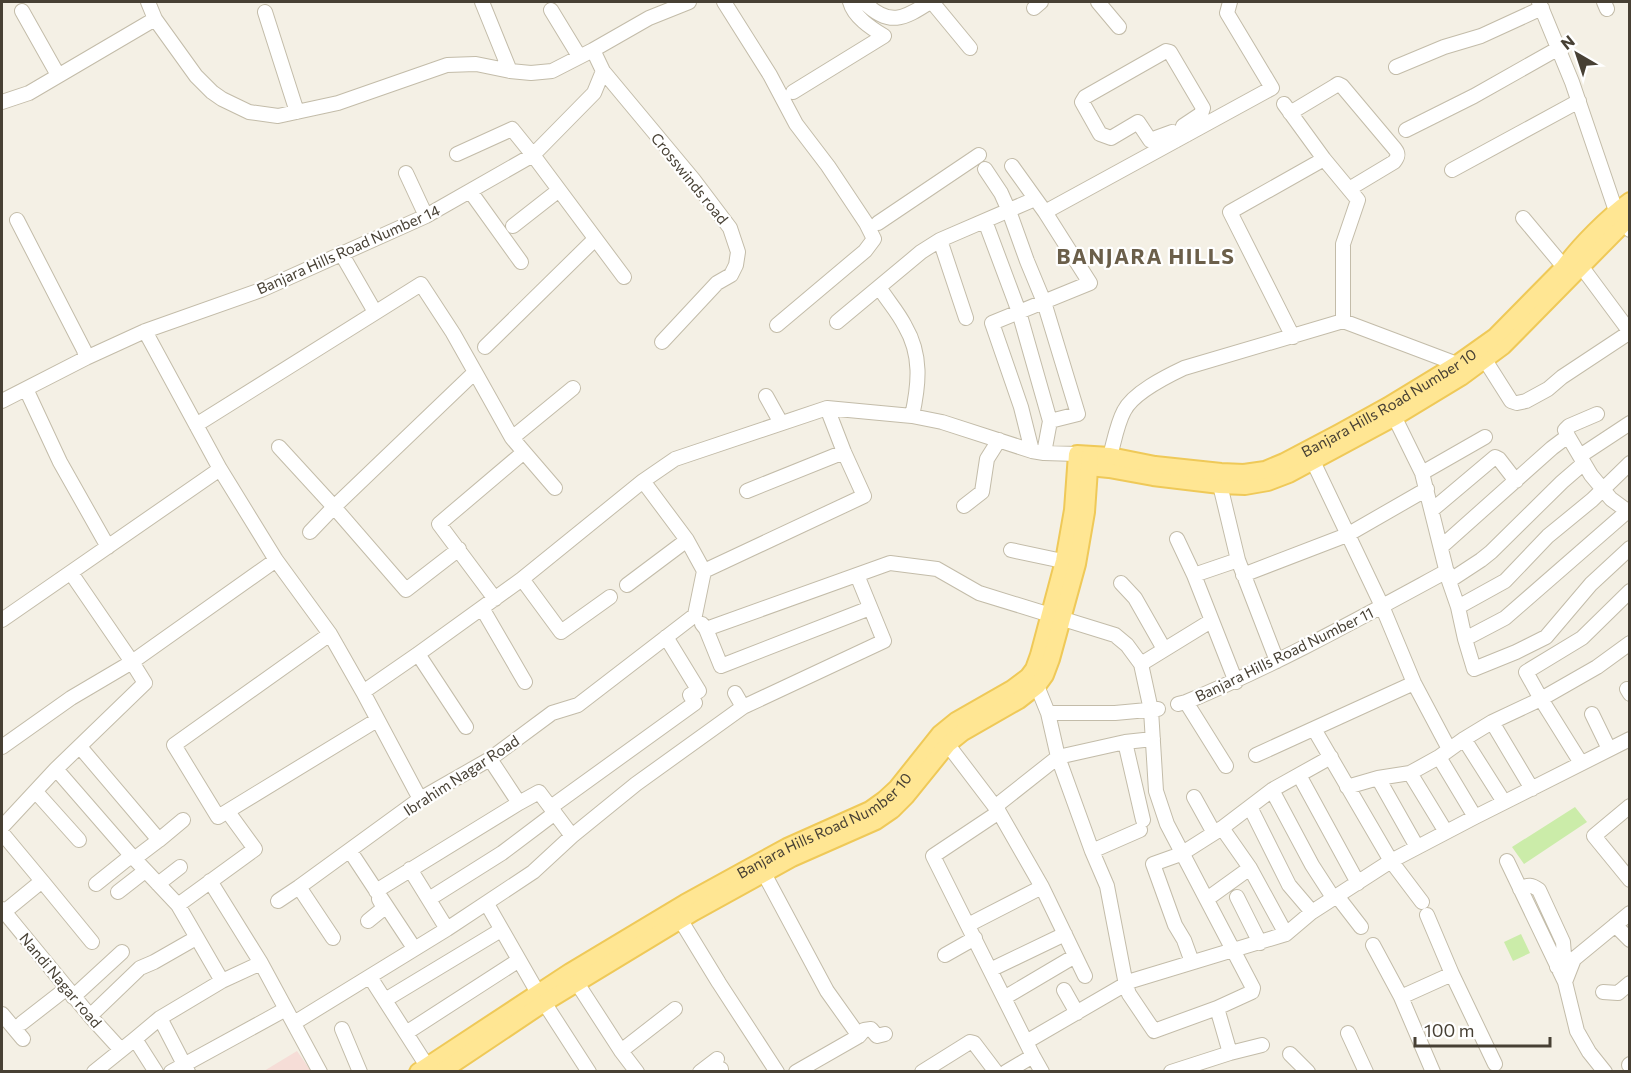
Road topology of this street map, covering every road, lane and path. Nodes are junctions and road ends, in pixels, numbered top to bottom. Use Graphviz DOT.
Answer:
graph roads {
  1 [pos="148,2"];
  2 [pos="483,2"];
  3 [pos="690,2"];
  4 [pos="724,2"];
  5 [pos="850,2"];
  6 [pos="864,2"];
  7 [pos="931,2"];
  8 [pos="1098,2"];
  9 [pos="1230,2"];
  10 [pos="1540,5"];
  11 [pos="551,10"];
  12 [pos="22,11"];
  13 [pos="265,12"];
  14 [pos="155,19"];
  15 [pos="1119,27"];
  16 [pos="970,48"];
  17 [pos="1559,48"];
  18 [pos="593,50"];
  19 [pos="579,56"];
  20 [pos="1396,67"];
  21 [pos="510,71"];
  22 [pos="603,71"];
  23 [pos="58,75"];
  24 [pos="793,92"];
  25 [pos="1579,101"];
  26 [pos="2,102"];
  27 [pos="297,112"];
  28 [pos="1406,130"];
  29 [pos="1182,137"];
  30 [pos="457,154"];
  31 [pos="533,155"];
  32 [pos="979,156"];
  33 [pos="1324,159"];
  34 [pos="1012,166"];
  35 [pos="985,170"];
  36 [pos="1452,170"];
  37 [pos="406,173"];
  38 [pos="1349,189"];
  39 [pos="559,190"];
  40 [pos="470,191"];
  41 [pos="1035,199"];
  42 [pos="1009,211"];
  43 [pos="1045,212"];
  44 [pos="426,216"];
  45 [pos="1626,216"];
  46 [pos="1523,218"];
  47 [pos="18,220"];
  48 [pos="985,220"];
  49 [pos="878,223"];
  50 [pos="513,226"];
  51 [pos="595,239"];
  52 [pos="940,240"];
  53 [pos="341,254"];
  54 [pos="521,262"];
  55 [pos="1572,267"];
  56 [pos="624,277"];
  57 [pos="879,287"];
  58 [pos="1044,302"];
  59 [pos="375,312"];
  60 [pos="1019,312"];
  61 [pos="966,318"];
  62 [pos="1343,321"];
  63 [pos="837,322"];
  64 [pos="777,325"];
  65 [pos="145,331"];
  66 [pos="1629,332"];
  67 [pos="1293,337"];
  68 [pos="663,342"];
  69 [pos="485,347"];
  70 [pos="86,358"];
  71 [pos="1485,360"];
  72 [pos="1461,369"];
  73 [pos="475,372"];
  74 [pos="573,388"];
  75 [pos="26,389"];
  76 [pos="765,396"];
  77 [pos="2,401"];
  78 [pos="827,408"];
  79 [pos="1391,411"];
  80 [pos="1597,414"];
  81 [pos="912,416"];
  82 [pos="1050,421"];
  83 [pos="781,423"];
  84 [pos="1629,423"];
  85 [pos="196,424"];
  86 [pos="1568,436"];
  87 [pos="1485,437"];
  88 [pos="512,438"];
  89 [pos="999,440"];
  90 [pos="279,447"];
  91 [pos="524,452"];
  92 [pos="844,452"];
  93 [pos="1038,452"];
  94 [pos="1310,454"];
  95 [pos="1110,456"];
  96 [pos="1083,460"];
  97 [pos="1582,460"];
  98 [pos="1629,463"];
  99 [pos="220,469"];
  100 [pos="1422,473"];
  101 [pos="643,481"];
  102 [pos="1516,481"];
  103 [pos="1220,485"];
  104 [pos="555,488"];
  105 [pos="1427,489"];
  106 [pos="1602,489"];
  107 [pos="747,491"];
  108 [pos="964,506"];
  109 [pos="334,507"];
  110 [pos="1432,510"];
  111 [pos="1629,511"];
  112 [pos="310,532"];
  113 [pos="1347,535"];
  114 [pos="1177,539"];
  115 [pos="687,540"];
  116 [pos="108,547"];
  117 [pos="1441,547"];
  118 [pos="1629,548"];
  119 [pos="459,549"];
  120 [pos="1011,550"];
  121 [pos="276,560"];
  122 [pos="1238,560"];
  123 [pos="1070,562"];
  124 [pos="704,571"];
  125 [pos="70,573"];
  126 [pos="857,575"];
  127 [pos="1194,575"];
  128 [pos="1243,575"];
  129 [pos="1448,576"];
  130 [pos="522,579"];
  131 [pos="1121,583"];
  132 [pos="627,585"];
  133 [pos="1629,591"];
  134 [pos="610,597"];
  135 [pos="495,599"];
  136 [pos="1382,606"];
  137 [pos="1458,607"];
  138 [pos="483,608"];
  139 [pos="870,608"];
  140 [pos="695,615"];
  141 [pos="1056,616"];
  142 [pos="2,620"];
  143 [pos="1211,621"];
  144 [pos="706,629"];
  145 [pos="330,634"];
  146 [pos="666,638"];
  147 [pos="1465,639"];
  148 [pos="1629,643"];
  149 [pos="1164,649"];
  150 [pos="418,654"];
  151 [pos="1277,661"];
  152 [pos="132,662"];
  153 [pos="1141,664"];
  154 [pos="1236,681"];
  155 [pos="525,682"];
  156 [pos="1414,684"];
  157 [pos="1037,686"];
  158 [pos="363,692"];
  159 [pos="735,693"];
  160 [pos="1541,699"];
  161 [pos="743,707"];
  162 [pos="1155,709"];
  163 [pos="1048,713"];
  164 [pos="1592,714"];
  165 [pos="377,720"];
  166 [pos="1492,722"];
  167 [pos="466,727"];
  168 [pos="1314,729"];
  169 [pos="944,739"];
  170 [pos="1153,739"];
  171 [pos="1464,739"];
  172 [pos="1629,739"];
  173 [pos="1125,742"];
  174 [pos="2,747"];
  175 [pos="80,747"];
  176 [pos="1609,749"];
  177 [pos="1444,753"];
  178 [pos="1256,755"];
  179 [pos="1058,757"];
  180 [pos="1331,757"];
  181 [pos="489,759"];
  182 [pos="1581,763"];
  183 [pos="1226,766"];
  184 [pos="56,769"];
  185 [pos="1410,773"];
  186 [pos="1299,775"];
  187 [pos="1378,778"];
  188 [pos="1347,787"];
  189 [pos="1532,789"];
  190 [pos="1272,790"];
  191 [pos="36,792"];
  192 [pos="1194,797"];
  193 [pos="420,799"];
  194 [pos="1504,802"];
  195 [pos="519,803"];
  196 [pos="1629,806"];
  197 [pos="1250,807"];
  198 [pos="997,809"];
  199 [pos="553,810"];
  200 [pos="228,812"];
  201 [pos="1475,817"];
  202 [pos="183,820"];
  203 [pos="2,827"];
  204 [pos="1218,830"];
  205 [pos="1446,832"];
  206 [pos="2,833"];
  207 [pos="572,836"];
  208 [pos="79,840"];
  209 [pos="159,840"];
  210 [pos="1417,847"];
  211 [pos="1092,851"];
  212 [pos="347,852"];
  213 [pos="1181,854"];
  214 [pos="133,858"];
  215 [pos="1391,861"];
  216 [pos="1507,861"];
  217 [pos="180,867"];
  218 [pos="761,868"];
  219 [pos="1250,868"];
  220 [pos="410,870"];
  221 [pos="145,871"];
  222 [pos="1629,880"];
  223 [pos="42,881"];
  224 [pos="210,881"];
  225 [pos="1359,882"];
  226 [pos="96,884"];
  227 [pos="158,884"];
  228 [pos="299,887"];
  229 [pos="1042,887"];
  230 [pos="376,891"];
  231 [pos="118,892"];
  232 [pos="1237,897"];
  233 [pos="1335,897"];
  234 [pos="429,899"];
  235 [pos="1207,899"];
  236 [pos="278,901"];
  237 [pos="487,904"];
  238 [pos="178,905"];
  239 [pos="3,911"];
  240 [pos="1312,912"];
  241 [pos="1629,913"];
  242 [pos="677,915"];
  243 [pos="368,921"];
  244 [pos="1615,925"];
  245 [pos="1361,927"];
  246 [pos="447,929"];
  247 [pos="501,930"];
  248 [pos="972,932"];
  249 [pos="1065,934"];
  250 [pos="1287,934"];
  251 [pos="196,938"];
  252 [pos="333,938"];
  253 [pos="1629,940"];
  254 [pos="92,942"];
  255 [pos="1260,942"];
  256 [pos="1373,945"];
  257 [pos="414,948"];
  258 [pos="1233,950"];
  259 [pos="122,952"];
  260 [pos="945,955"];
  261 [pos="1075,956"];
  262 [pos="519,960"];
  263 [pos="1192,962"];
  264 [pos="261,963"];
  265 [pos="990,970"];
  266 [pos="1452,974"];
  267 [pos="370,976"];
  268 [pos="1085,976"];
  269 [pos="222,981"];
  270 [pos="1565,982"];
  271 [pos="1629,982"];
  272 [pos="577,983"];
  273 [pos="1126,985"];
  274 [pos="1064,990"];
  275 [pos="1603,992"];
  276 [pos="70,993"];
  277 [pos="1401,997"];
  278 [pos="541,998"];
  279 [pos="1004,998"];
  280 [pos="385,1000"];
  281 [pos="1217,1008"];
  282 [pos="286,1009"];
  283 [pos="675,1010"];
  284 [pos="1077,1013"];
  285 [pos="2,1014"];
  286 [pos="90,1016"];
  287 [pos="160,1018"];
  288 [pos="22,1023"];
  289 [pos="294,1023"];
  290 [pos="342,1029"];
  291 [pos="406,1033"];
  292 [pos="1348,1033"];
  293 [pos="885,1034"];
  294 [pos="859,1036"];
  295 [pos="22,1039"];
  296 [pos="135,1039"];
  297 [pos="1026,1042"];
  298 [pos="1262,1046"];
  299 [pos="121,1050"];
  300 [pos="621,1051"];
  301 [pos="1230,1053"];
  302 [pos="1290,1054"];
  303 [pos="1033,1056"];
  304 [pos="1495,1064"];
  305 [pos="718,1066"];
  306 [pos="1201,1067"];
  307 [pos="186,1068"];
  308 [pos="429,1070"];
  309 [pos="94,1071"];
  310 [pos="156,1071"];
  311 [pos="171,1071"];
  312 [pos="320,1071"];
  313 [pos="360,1071"];
  314 [pos="587,1071"];
  315 [pos="637,1071"];
  316 [pos="700,1071"];
  317 [pos="777,1071"];
  318 [pos="796,1071"];
  319 [pos="922,1071"];
  320 [pos="996,1071"];
  321 [pos="1006,1071"];
  322 [pos="1042,1071"];
  323 [pos="1171,1071"];
  324 [pos="1308,1071"];
  325 [pos="1366,1071"];
  326 [pos="1433,1071"];
  327 [pos="1605,1071"];
  1 -- 14 [label="street"];
  2 -- 21 [label="street"];
  3 -- 18 [label="street"];
  4 -- 64 [label="street"];
  5 -- 24 [label="street"];
  6 -- 7 [label="street"];
  7 -- 16 [label="street"];
  8 -- 15 [label="street"];
  9 -- 29 [label="street"];
  10 -- 17 [label="street"];
  10 -- 20 [label="street"];
  11 -- 19 [label="street"];
  12 -- 23 [label="street"];
  13 -- 27 [label="street"];
  14 -- 23 [label="street"];
  14 -- 27 [label="street"];
  17 -- 25 [label="street"];
  17 -- 28 [label="street"];
  18 -- 19 [label="street"];
  18 -- 22 [label="street"];
  19 -- 21 [label="street"];
  21 -- 27 [label="street"];
  22 -- 31 [label="street, Banjara Hills Road Number 14"];
  22 -- 68 [label="street, Crosswinds road"];
  23 -- 26 [label="street"];
  25 -- 36 [label="street"];
  25 -- 45 [label="street"];
  29 -- 29 [label="street"];
  29 -- 43 [label="street"];
  30 -- 31 [label="street"];
  31 -- 39 [label="street"];
  31 -- 40 [label="street, Banjara Hills Road Number 14"];
  32 -- 49 [label="street"];
  33 -- 38 [label="street"];
  33 -- 38 [label="street"];
  33 -- 67 [label="street"];
  34 -- 41 [label="street"];
  35 -- 42 [label="street"];
  37 -- 44 [label="street"];
  38 -- 62 [label="street"];
  39 -- 50 [label="street"];
  39 -- 51 [label="street"];
  40 -- 44 [label="street, Banjara Hills Road Number 14"];
  40 -- 54 [label="street"];
  41 -- 42 [label="street"];
  41 -- 43 [label="street"];
  42 -- 48 [label="street"];
  42 -- 58 [label="street"];
  43 -- 58 [label="street"];
  44 -- 53 [label="street, Banjara Hills Road Number 14"];
  45 -- 55 [label="main road, Banjara Hills Road Number 10"];
  46 -- 55 [label="street"];
  47 -- 70 [label="street"];
  48 -- 52 [label="street"];
  48 -- 60 [label="street"];
  51 -- 56 [label="street"];
  51 -- 69 [label="street"];
  52 -- 57 [label="street"];
  52 -- 61 [label="street"];
  53 -- 59 [label="street"];
  53 -- 65 [label="street, Banjara Hills Road Number 14"];
  55 -- 66 [label="street"];
  55 -- 71 [label="main road, Banjara Hills Road Number 10"];
  55 -- 72 [label="main road, Banjara Hills Road Number 10"];
  57 -- 63 [label="street"];
  57 -- 81 [label="street"];
  58 -- 60 [label="street"];
  58 -- 82 [label="street"];
  59 -- 73 [label="street"];
  59 -- 85 [label="street"];
  60 -- 82 [label="street"];
  60 -- 93 [label="street"];
  62 -- 67 [label="street"];
  62 -- 72 [label="street"];
  65 -- 70 [label="street, Banjara Hills Road Number 14"];
  65 -- 85 [label="street"];
  66 -- 71 [label="street"];
  67 -- 95 [label="street"];
  70 -- 75 [label="street, Banjara Hills Road Number 14"];
  71 -- 72 [label="main road, Banjara Hills Road Number 10"];
  72 -- 79 [label="main road, Banjara Hills Road Number 10"];
  73 -- 88 [label="street"];
  73 -- 109 [label="street"];
  74 -- 88 [label="street"];
  75 -- 77 [label="street, Banjara Hills Road Number 14"];
  75 -- 116 [label="street"];
  76 -- 83 [label="street"];
  78 -- 81 [label="street"];
  78 -- 83 [label="street"];
  78 -- 92 [label="street"];
  79 -- 94 [label="main road, Banjara Hills Road Number 10"];
  79 -- 100 [label="street"];
  80 -- 86 [label="street"];
  81 -- 89 [label="street"];
  82 -- 93 [label="street"];
  83 -- 101 [label="street"];
  84 -- 97 [label="street"];
  85 -- 99 [label="street"];
  86 -- 97 [label="street"];
  86 -- 102 [label="street"];
  87 -- 100 [label="street"];
  88 -- 91 [label="street"];
  89 -- 93 [label="street"];
  89 -- 108 [label="street"];
  90 -- 109 [label="street"];
  91 -- 104 [label="street"];
  91 -- 119 [label="street"];
  92 -- 107 [label="street"];
  92 -- 124 [label="street"];
  93 -- 96 [label="street"];
  94 -- 95 [label="main road, Banjara Hills Road Number 10"];
  94 -- 103 [label="main road, Banjara Hills Road Number 10"];
  94 -- 113 [label="street"];
  95 -- 96 [label="main road, Banjara Hills Road Number 10"];
  96 -- 103 [label="main road, Banjara Hills Road Number 10"];
  96 -- 123 [label="main road, Banjara Hills Road Number 10"];
  97 -- 106 [label="street"];
  97 -- 129 [label="street"];
  98 -- 106 [label="street"];
  99 -- 116 [label="street"];
  99 -- 121 [label="street"];
  100 -- 105 [label="street"];
  101 -- 115 [label="street"];
  101 -- 130 [label="street"];
  102 -- 110 [label="street"];
  102 -- 117 [label="street"];
  103 -- 122 [label="street"];
  105 -- 110 [label="street"];
  105 -- 113 [label="street"];
  106 -- 111 [label="street"];
  106 -- 137 [label="street"];
  109 -- 112 [label="street"];
  109 -- 119 [label="street"];
  110 -- 117 [label="street"];
  111 -- 147 [label="street"];
  113 -- 128 [label="street"];
  113 -- 136 [label="street"];
  114 -- 127 [label="street"];
  115 -- 124 [label="street"];
  115 -- 132 [label="street"];
  116 -- 125 [label="street"];
  117 -- 129 [label="street"];
  118 -- 147 [label="street"];
  119 -- 135 [label="street"];
  120 -- 123 [label="street"];
  121 -- 145 [label="street"];
  121 -- 152 [label="street"];
  122 -- 127 [label="street"];
  122 -- 128 [label="street"];
  123 -- 141 [label="main road, Banjara Hills Road Number 10"];
  124 -- 140 [label="street"];
  125 -- 142 [label="street"];
  125 -- 152 [label="street"];
  126 -- 139 [label="street"];
  126 -- 141 [label="street"];
  126 -- 144 [label="street"];
  127 -- 143 [label="street"];
  128 -- 151 [label="street"];
  129 -- 136 [label="street"];
  129 -- 137 [label="street"];
  130 -- 134 [label="street"];
  130 -- 135 [label="street"];
  131 -- 149 [label="street"];
  133 -- 160 [label="street"];
  135 -- 138 [label="street"];
  136 -- 151 [label="street, Banjara Hills Road Number 11"];
  136 -- 156 [label="street, Banjara Hills Road Number 11"];
  137 -- 147 [label="street"];
  138 -- 150 [label="street"];
  138 -- 155 [label="street"];
  139 -- 144 [label="street"];
  139 -- 161 [label="street"];
  140 -- 144 [label="street"];
  140 -- 146 [label="street, Ibrahim Nagar Road"];
  141 -- 153 [label="street"];
  141 -- 157 [label="main road, Banjara Hills Road Number 10"];
  141 -- 169 [label="main road, Banjara Hills Road Number 10"];
  143 -- 149 [label="street"];
  143 -- 154 [label="street"];
  145 -- 158 [label="street"];
  145 -- 200 [label="street"];
  146 -- 181 [label="street, Ibrahim Nagar Road"];
  146 -- 199 [label="street"];
  148 -- 160 [label="street"];
  149 -- 153 [label="street"];
  150 -- 158 [label="street"];
  150 -- 167 [label="street"];
  151 -- 154 [label="street, Banjara Hills Road Number 11"];
  152 -- 174 [label="street"];
  152 -- 175 [label="street"];
  153 -- 162 [label="street"];
  154 -- 183 [label="street, Banjara Hills Road Number 11"];
  156 -- 168 [label="street"];
  156 -- 177 [label="street, Banjara Hills Road Number 11"];
  157 -- 163 [label="street"];
  157 -- 169 [label="main road, Banjara Hills Road Number 10"];
  158 -- 165 [label="street"];
  159 -- 161 [label="street"];
  160 -- 166 [label="street"];
  160 -- 182 [label="street"];
  161 -- 207 [label="street"];
  162 -- 163 [label="street"];
  162 -- 170 [label="street"];
  163 -- 179 [label="street"];
  164 -- 176 [label="street"];
  165 -- 193 [label="street"];
  165 -- 200 [label="street"];
  166 -- 171 [label="street"];
  166 -- 189 [label="street"];
  168 -- 178 [label="street"];
  168 -- 180 [label="street"];
  169 -- 198 [label="street"];
  169 -- 218 [label="main road, Banjara Hills Road Number 10"];
  170 -- 173 [label="street"];
  170 -- 213 [label="street"];
  171 -- 177 [label="street"];
  171 -- 194 [label="street"];
  172 -- 176 [label="street"];
  173 -- 179 [label="street"];
  173 -- 211 [label="street"];
  175 -- 184 [label="street"];
  175 -- 209 [label="street"];
  176 -- 182 [label="street"];
  177 -- 185 [label="street"];
  177 -- 201 [label="street, Banjara Hills Road Number 11"];
  179 -- 198 [label="street"];
  179 -- 211 [label="street"];
  180 -- 186 [label="street"];
  180 -- 188 [label="street"];
  181 -- 193 [label="street, Ibrahim Nagar Road"];
  181 -- 195 [label="street"];
  182 -- 189 [label="street"];
  184 -- 191 [label="street"];
  184 -- 214 [label="street"];
  185 -- 187 [label="street"];
  185 -- 205 [label="street"];
  186 -- 190 [label="street"];
  186 -- 225 [label="street"];
  187 -- 188 [label="street"];
  187 -- 210 [label="street"];
  188 -- 215 [label="street"];
  189 -- 194 [label="street"];
  190 -- 197 [label="street"];
  190 -- 233 [label="street"];
  191 -- 203 [label="street"];
  191 -- 208 [label="street"];
  192 -- 204 [label="street"];
  193 -- 212 [label="street, Ibrahim Nagar Road"];
  194 -- 201 [label="street"];
  195 -- 199 [label="street"];
  195 -- 220 [label="street"];
  196 -- 222 [label="street"];
  197 -- 204 [label="street"];
  197 -- 240 [label="street"];
  198 -- 229 [label="street"];
  198 -- 248 [label="street"];
  199 -- 207 [label="street"];
  199 -- 234 [label="street"];
  200 -- 224 [label="street"];
  201 -- 205 [label="street"];
  202 -- 209 [label="street"];
  204 -- 213 [label="street"];
  204 -- 219 [label="street"];
  205 -- 210 [label="street"];
  206 -- 223 [label="street"];
  207 -- 237 [label="street"];
  209 -- 214 [label="street"];
  210 -- 215 [label="street"];
  211 -- 273 [label="street"];
  212 -- 228 [label="street, Ibrahim Nagar Road"];
  212 -- 230 [label="street"];
  212 -- 243 [label="street"];
  213 -- 235 [label="street"];
  213 -- 263 [label="street"];
  214 -- 221 [label="street"];
  214 -- 226 [label="street"];
  215 -- 225 [label="street"];
  215 -- 266 [label="street"];
  216 -- 270 [label="street"];
  217 -- 227 [label="street"];
  218 -- 242 [label="main road, Banjara Hills Road Number 10"];
  218 -- 294 [label="street"];
  219 -- 235 [label="street"];
  219 -- 250 [label="street"];
  220 -- 230 [label="street"];
  220 -- 234 [label="street"];
  221 -- 227 [label="street"];
  221 -- 231 [label="street"];
  223 -- 239 [label="street"];
  223 -- 254 [label="street"];
  224 -- 238 [label="street"];
  224 -- 264 [label="street"];
  225 -- 233 [label="street"];
  227 -- 238 [label="street"];
  228 -- 236 [label="street, Ibrahim Nagar Road"];
  228 -- 252 [label="street"];
  229 -- 248 [label="street"];
  229 -- 249 [label="street"];
  230 -- 257 [label="street"];
  232 -- 255 [label="street"];
  233 -- 240 [label="street"];
  233 -- 245 [label="street"];
  234 -- 246 [label="street"];
  235 -- 258 [label="street"];
  237 -- 246 [label="street"];
  237 -- 247 [label="street"];
  238 -- 251 [label="street"];
  239 -- 276 [label="street, Nandi Nagar road"];
  240 -- 250 [label="street"];
  241 -- 244 [label="street"];
  242 -- 272 [label="main road, Banjara Hills Road Number 10"];
  242 -- 278 [label="main road, Banjara Hills Road Number 10"];
  242 -- 317 [label="street"];
  244 -- 253 [label="street"];
  244 -- 270 [label="street"];
  246 -- 257 [label="street"];
  247 -- 262 [label="street"];
  247 -- 280 [label="street"];
  248 -- 260 [label="street"];
  248 -- 265 [label="street"];
  249 -- 261 [label="street"];
  249 -- 265 [label="street"];
  250 -- 255 [label="street"];
  251 -- 269 [label="street"];
  251 -- 286 [label="street"];
  255 -- 258 [label="street"];
  256 -- 277 [label="street"];
  257 -- 267 [label="street"];
  258 -- 263 [label="street"];
  258 -- 281 [label="street"];
  259 -- 276 [label="street"];
  261 -- 268 [label="street"];
  261 -- 279 [label="street"];
  262 -- 278 [label="street"];
  262 -- 291 [label="street"];
  263 -- 273 [label="street"];
  264 -- 269 [label="street"];
  264 -- 282 [label="street"];
  265 -- 279 [label="street"];
  266 -- 277 [label="street"];
  266 -- 304 [label="street"];
  267 -- 280 [label="street"];
  267 -- 289 [label="street"];
  269 -- 287 [label="street"];
  270 -- 327 [label="street"];
  271 -- 275 [label="street"];
  272 -- 278 [label="main road, Banjara Hills Road Number 10"];
  272 -- 300 [label="street"];
  273 -- 281 [label="street"];
  273 -- 284 [label="street"];
  274 -- 284 [label="street"];
  276 -- 286 [label="street, Nandi Nagar road"];
  276 -- 288 [label="street"];
  277 -- 326 [label="street"];
  278 -- 308 [label="main road, Banjara Hills Road Number 10"];
  278 -- 314 [label="street"];
  279 -- 297 [label="street"];
  280 -- 291 [label="street"];
  281 -- 301 [label="street"];
  282 -- 289 [label="street"];
  282 -- 307 [label="street"];
  283 -- 300 [label="street"];
  284 -- 297 [label="street"];
  285 -- 295 [label="street"];
  286 -- 299 [label="street, Nandi Nagar road"];
  287 -- 296 [label="street"];
  287 -- 307 [label="street"];
  289 -- 312 [label="street"];
  290 -- 313 [label="street"];
  291 -- 308 [label="street"];
  292 -- 325 [label="street"];
  293 -- 294 [label="street"];
  294 -- 318 [label="street"];
  296 -- 299 [label="street"];
  296 -- 310 [label="street"];
  297 -- 303 [label="street"];
  298 -- 301 [label="street"];
  299 -- 309 [label="street"];
  300 -- 315 [label="street"];
  301 -- 306 [label="street"];
  302 -- 324 [label="street"];
  303 -- 321 [label="street"];
  303 -- 322 [label="street"];
  305 -- 316 [label="street"];
  306 -- 323 [label="street"];
  307 -- 311 [label="street"];
  319 -- 320 [label="street"];
}
